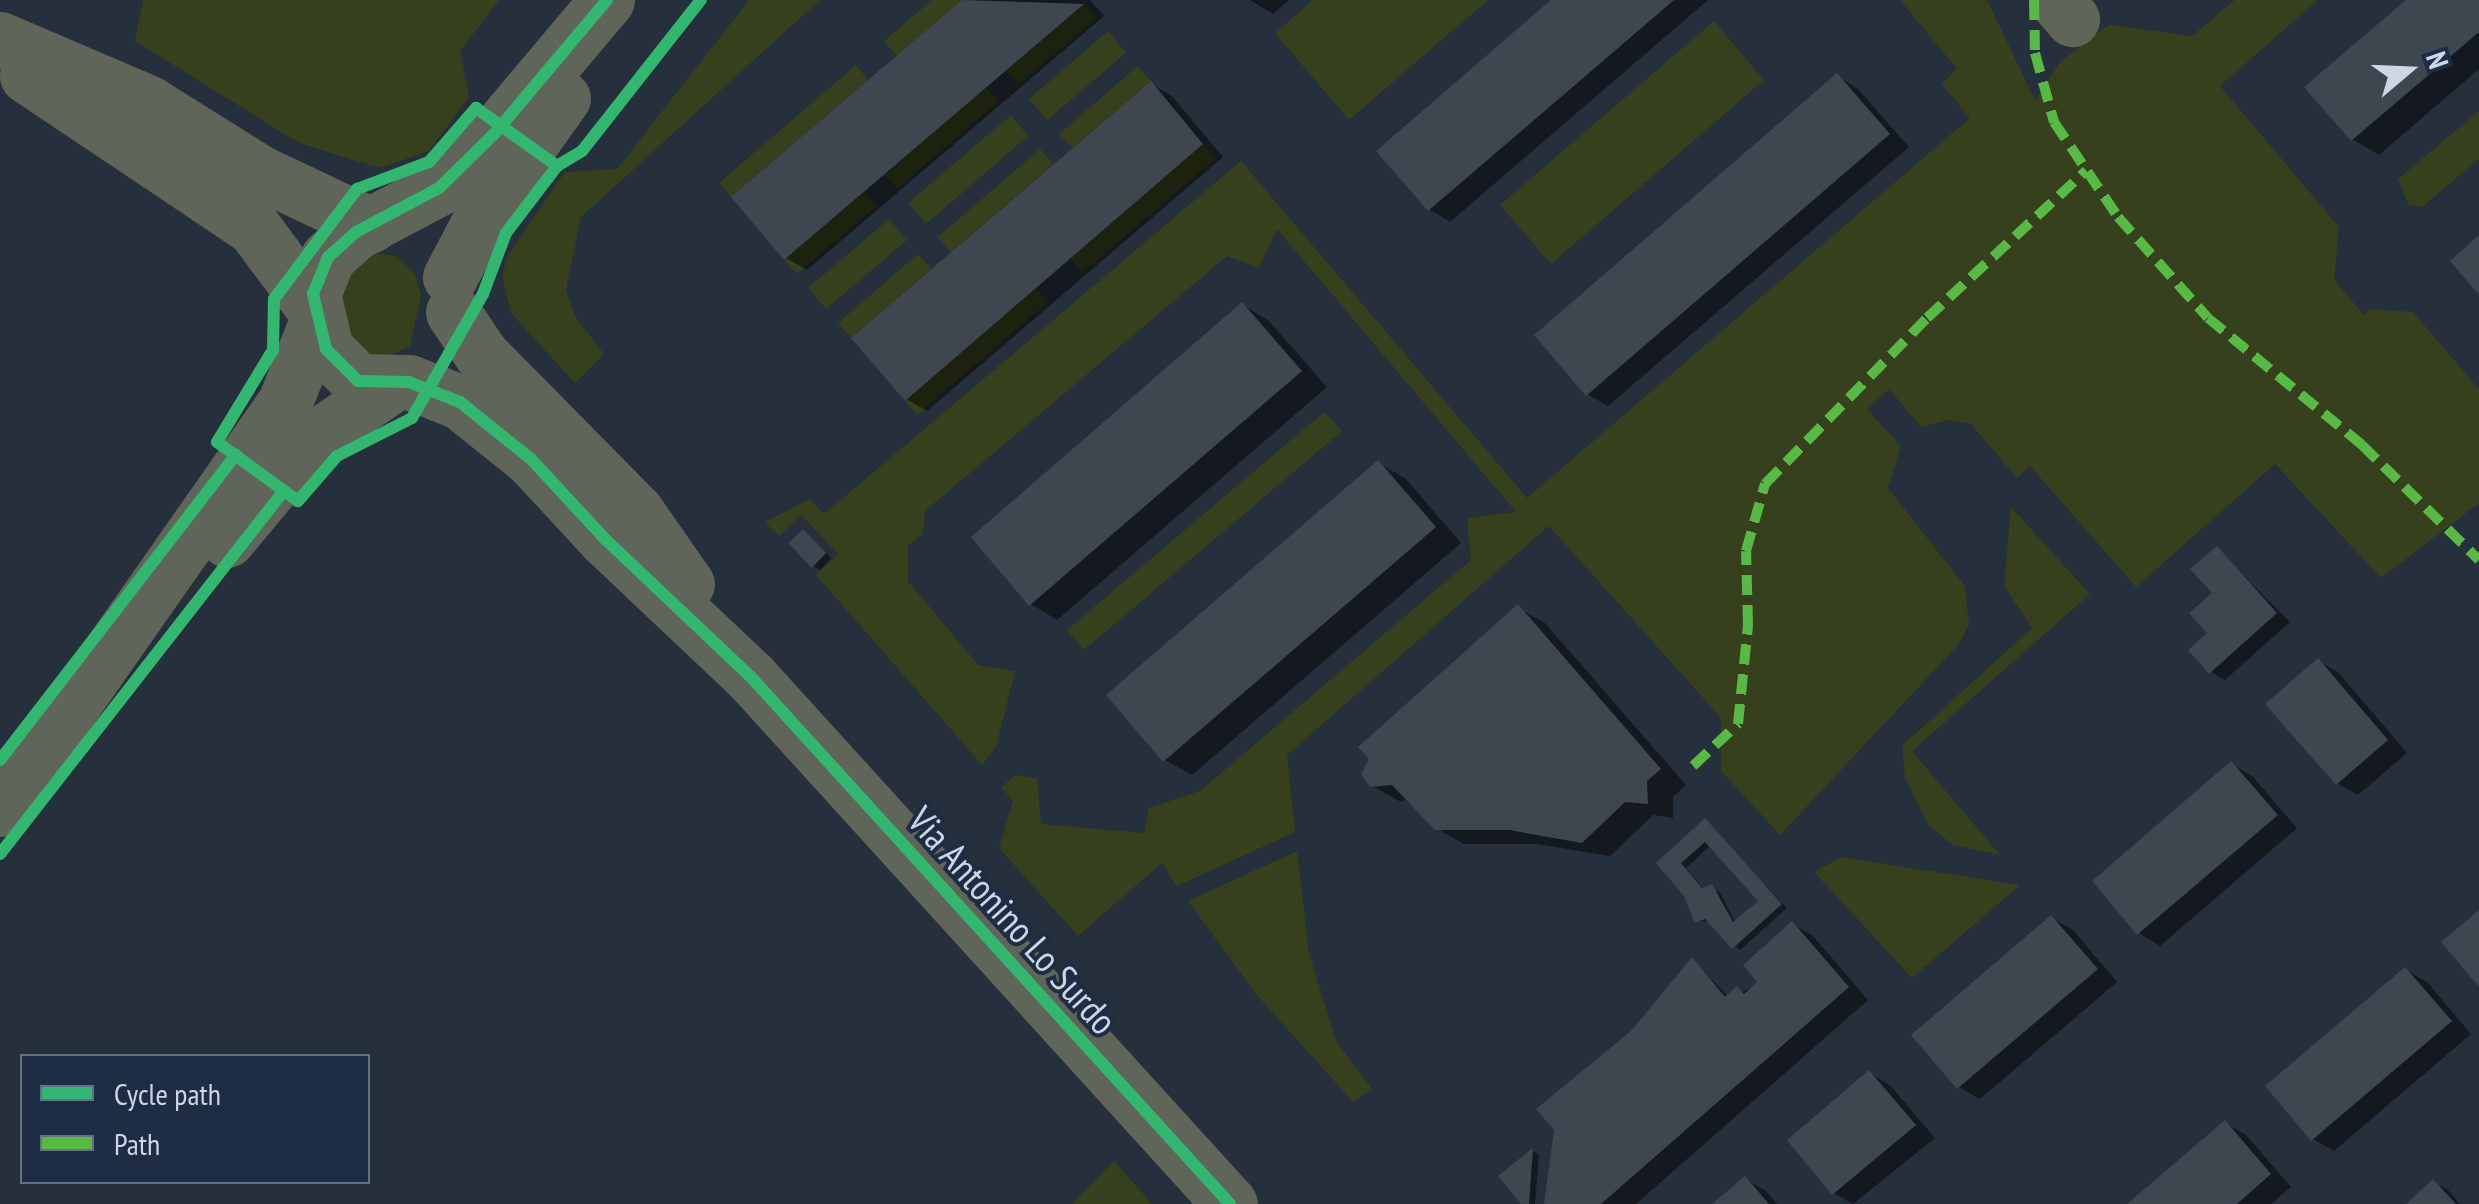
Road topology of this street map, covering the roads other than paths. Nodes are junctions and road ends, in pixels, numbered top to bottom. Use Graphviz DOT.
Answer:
graph roads {
  1 [pos="607,0"];
  2 [pos="626,0"];
  3 [pos="0,39"];
  4 [pos="0,56"];
  5 [pos="377,224"];
  6 [pos="452,294"];
  7 [pos="316,316"];
  8 [pos="401,384"];
  9 [pos="751,677"];
  10 [pos="50,736"];
  11 [pos="0,809"];
  12 [pos="1230,1204"];
  1 -- 5 [label="street"];
  2 -- 6 [label="street"];
  3 -- 5 [label="street"];
  4 -- 7 [label="street"];
  5 -- 6 [label="street"];
  5 -- 7 [label="street"];
  6 -- 8 [label="street"];
  6 -- 9 [label="street"];
  7 -- 8 [label="street"];
  7 -- 10 [label="street"];
  8 -- 9 [label="street"];
  8 -- 10 [label="street"];
  9 -- 12 [label="street, Via Antonino Lo Surdo"];
  10 -- 11 [label="street"];
}
